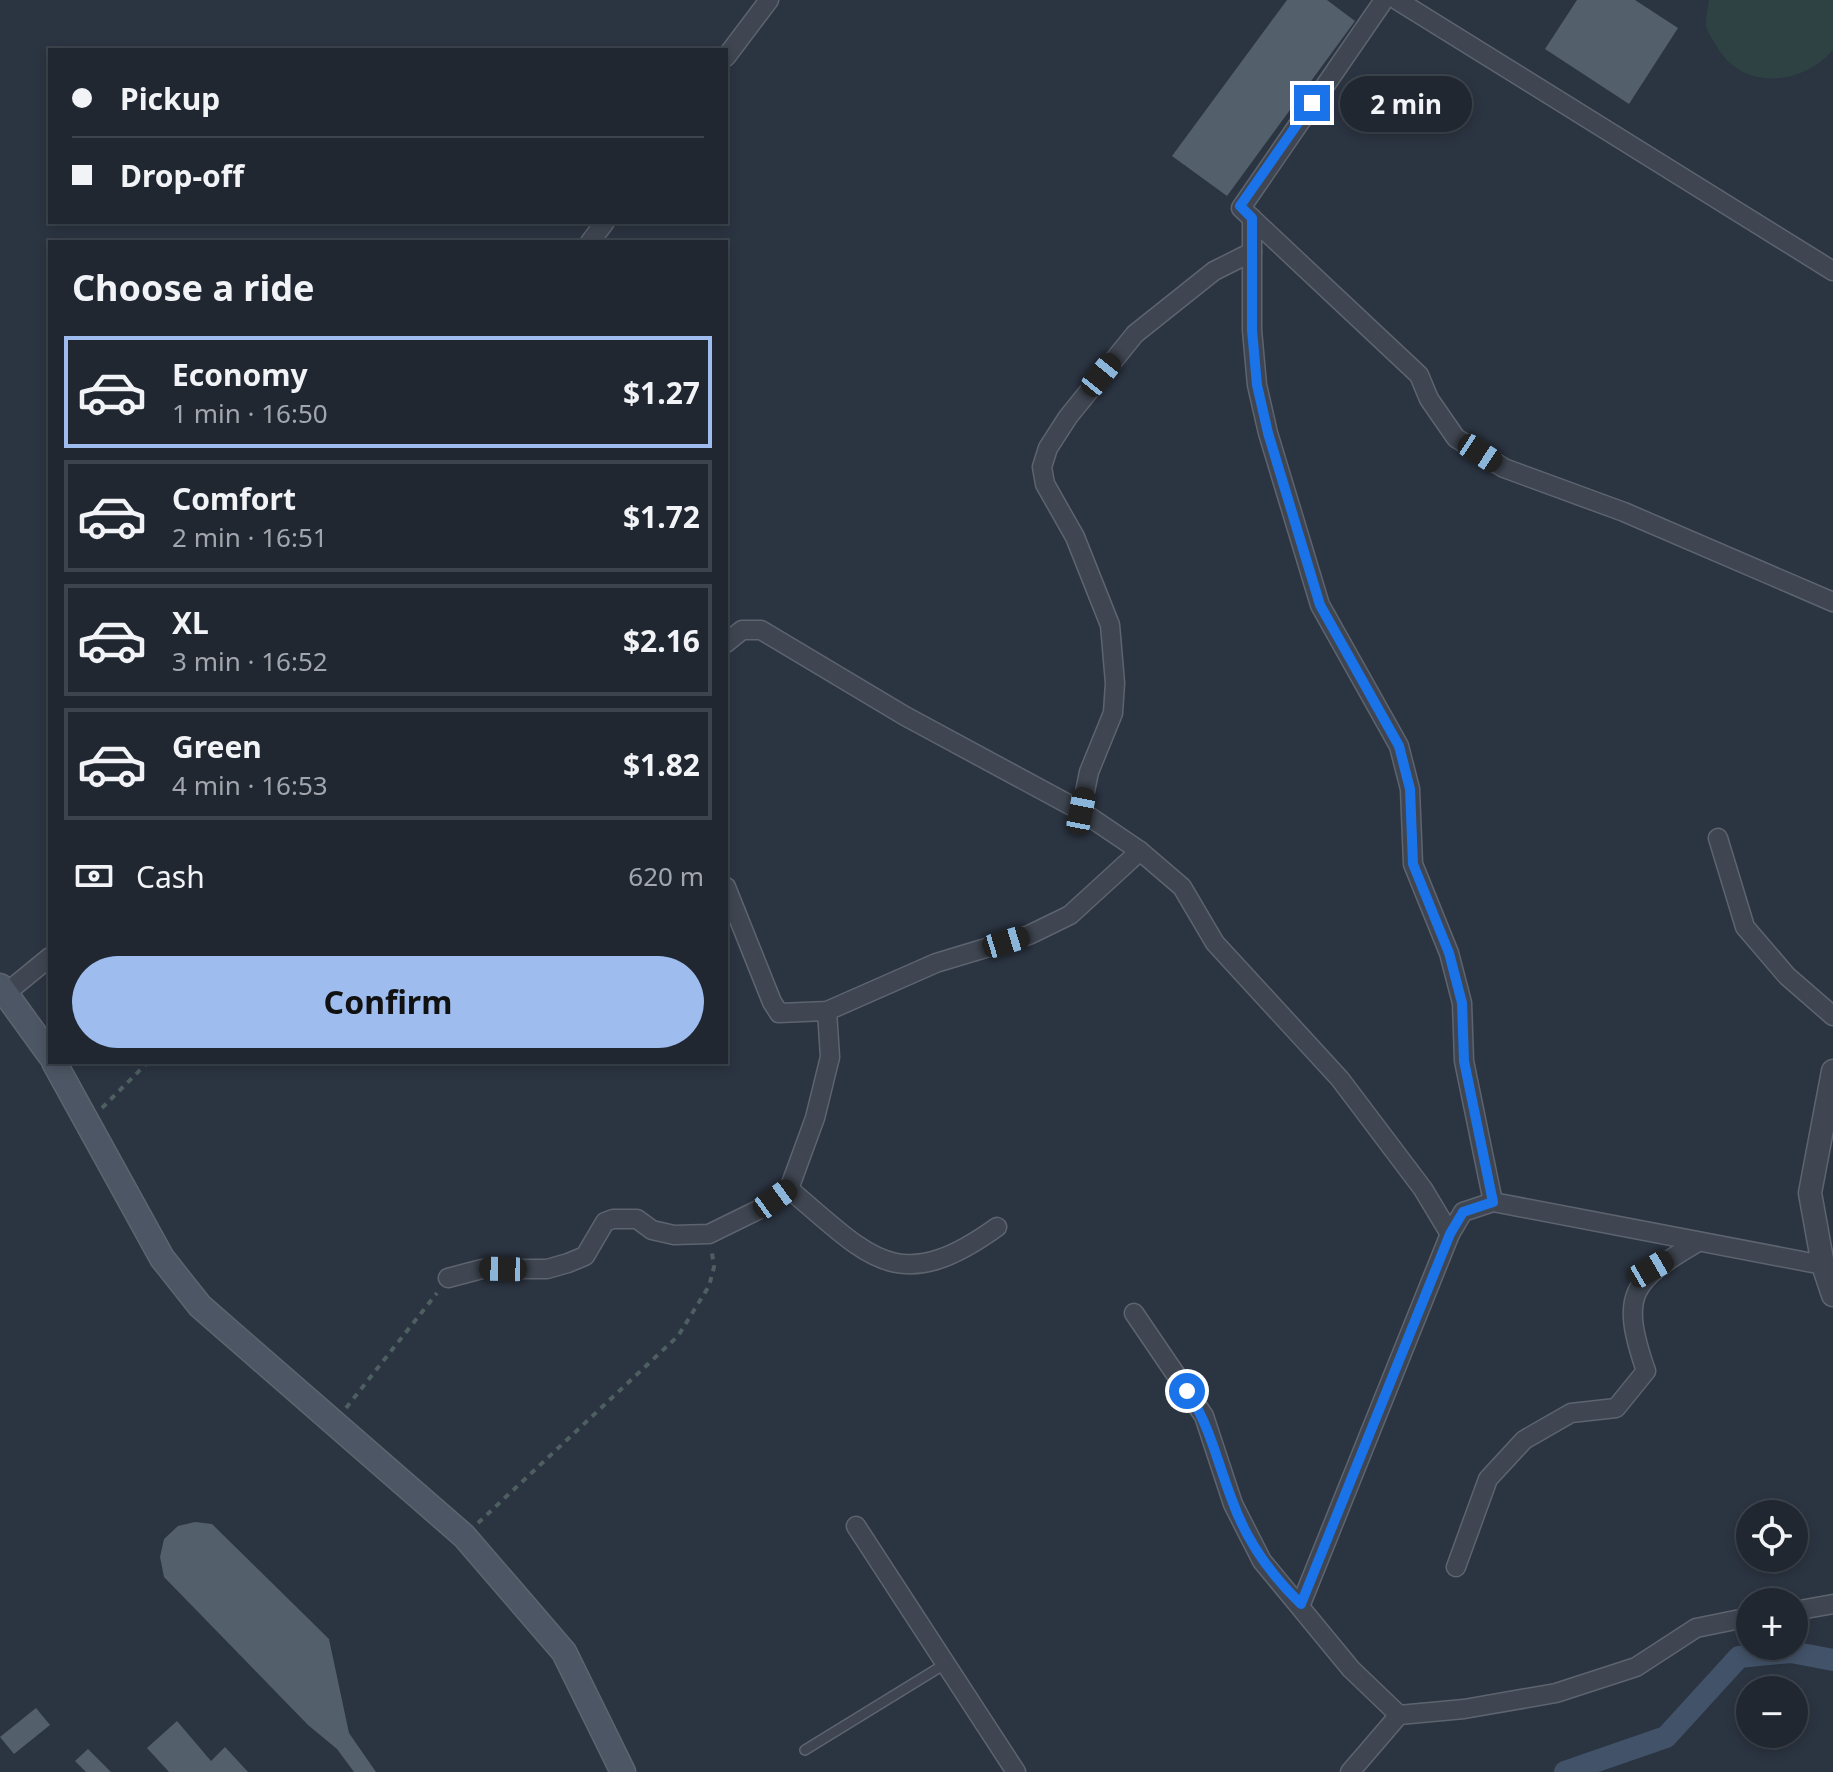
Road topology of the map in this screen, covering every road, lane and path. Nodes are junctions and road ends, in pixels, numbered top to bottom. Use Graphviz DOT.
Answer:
graph roads {
  1 [pos="769,0"];
  2 [pos="1384,0"];
  3 [pos="1397,0"];
  4 [pos="728,54"];
  5 [pos="1252,218"];
  6 [pos="1252,252"];
  7 [pos="1833,271"];
  8 [pos="1833,602"];
  9 [pos="728,641"];
  10 [pos="1081,811"];
  11 [pos="1718,838"];
  12 [pos="1140,851"];
  13 [pos="728,892"];
  14 [pos="48,958"];
  15 [pos="3,990"];
  16 [pos="827,1011"];
  17 [pos="1833,1016"];
  18 [pos="48,1052"];
  19 [pos="55,1064"];
  20 [pos="146,1064"];
  21 [pos="1832,1077"];
  22 [pos="90,1122"];
  23 [pos="789,1189"];
  24 [pos="1493,1202"];
  25 [pos="997,1227"];
  26 [pos="709,1234"];
  27 [pos="1450,1234"];
  28 [pos="1698,1242"];
  29 [pos="1823,1265"];
  30 [pos="448,1278"];
  31 [pos="1833,1295"];
  32 [pos="1134,1313"];
  33 [pos="335,1421"];
  34 [pos="856,1526"];
  35 [pos="464,1536"];
  36 [pos="1456,1567"];
  37 [pos="1301,1604"];
  38 [pos="1833,1604"];
  39 [pos="1808,1608"];
  40 [pos="1736,1620"];
  41 [pos="946,1663"];
  42 [pos="1399,1715"];
  43 [pos="805,1750"];
  44 [pos="623,1772"];
  45 [pos="1016,1772"];
  46 [pos="1350,1772"];
  1 -- 4 [label="street"];
  2 -- 5 [label="street"];
  3 -- 7 [label="street"];
  5 -- 6 [label="street"];
  5 -- 8 [label="street"];
  6 -- 10 [label="street"];
  6 -- 24 [label="street"];
  9 -- 10 [label="street"];
  10 -- 12 [label="street"];
  11 -- 17 [label="street"];
  12 -- 16 [label="street"];
  12 -- 27 [label="street"];
  13 -- 16 [label="street"];
  14 -- 15 [label="street"];
  15 -- 18 [label="main road"];
  16 -- 23 [label="street"];
  19 -- 22 [label="main road"];
  20 -- 22 [label="path"];
  21 -- 29 [label="street"];
  22 -- 33 [label="main road"];
  23 -- 25 [label="street"];
  23 -- 26 [label="street"];
  24 -- 27 [label="street"];
  24 -- 28 [label="street"];
  26 -- 30 [label="street"];
  26 -- 35 [label="path"];
  27 -- 37 [label="street"];
  28 -- 29 [label="street"];
  28 -- 36 [label="street"];
  29 -- 31 [label="street"];
  30 -- 33 [label="path"];
  32 -- 37 [label="street"];
  33 -- 35 [label="main road"];
  34 -- 41 [label="street"];
  35 -- 44 [label="main road"];
  37 -- 42 [label="street"];
  38 -- 39 [label="street"];
  40 -- 42 [label="street"];
  41 -- 43 [label="lane"];
  41 -- 45 [label="street"];
  42 -- 46 [label="street"];
}
